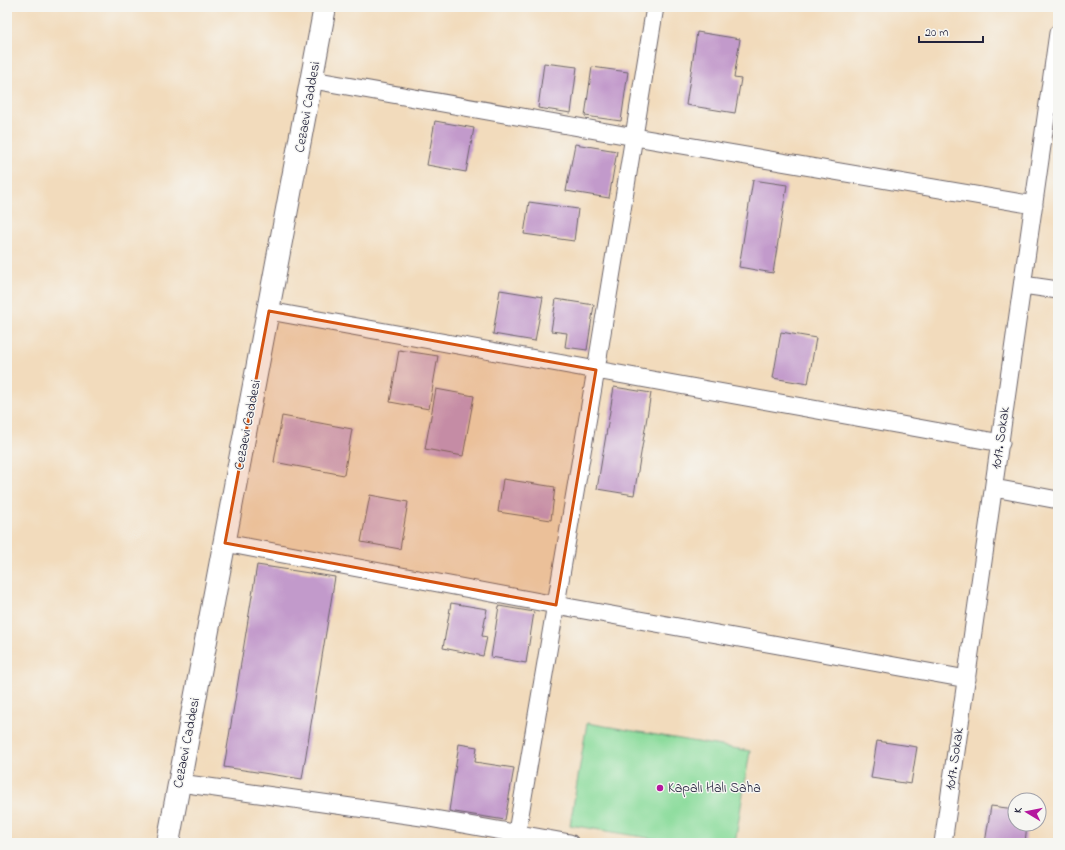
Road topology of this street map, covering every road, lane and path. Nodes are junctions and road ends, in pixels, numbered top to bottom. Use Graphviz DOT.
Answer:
graph roads {
  1 [pos="325,7"];
  2 [pos="655,7"];
  3 [pos="1058,33"];
  4 [pos="1056,61"];
  5 [pos="313,80"];
  6 [pos="635,138"];
  7 [pos="1034,205"];
  8 [pos="1023,285"];
  9 [pos="1058,290"];
  10 [pos="269,311"];
  11 [pos="596,370"];
  12 [pos="1001,442"];
  13 [pos="994,488"];
  14 [pos="1058,500"];
  15 [pos="226,543"];
  16 [pos="556,605"];
  17 [pos="966,679"];
  18 [pos="180,783"];
  19 [pos="517,832"];
  20 [pos="168,843"];
  21 [pos="570,843"];
  22 [pos="943,843"];
  1 -- 5 [label="street, Cezaevi Caddesi"];
  2 -- 6 [label="street"];
  3 -- 4 [label="street, 1017. Sokak"];
  4 -- 7 [label="street, 1017. Sokak"];
  5 -- 6 [label="street"];
  5 -- 10 [label="street, Cezaevi Caddesi"];
  6 -- 7 [label="street"];
  6 -- 11 [label="street"];
  7 -- 8 [label="street, 1017. Sokak"];
  8 -- 9 [label="street"];
  8 -- 12 [label="street, 1017. Sokak"];
  10 -- 11 [label="street"];
  10 -- 15 [label="street, Cezaevi Caddesi"];
  11 -- 12 [label="street"];
  11 -- 16 [label="street"];
  12 -- 13 [label="street, 1017. Sokak"];
  13 -- 14 [label="street"];
  13 -- 17 [label="street, 1017. Sokak"];
  15 -- 16 [label="street"];
  15 -- 18 [label="street, Cezaevi Caddesi"];
  16 -- 17 [label="street"];
  16 -- 19 [label="street"];
  17 -- 22 [label="street, 1017. Sokak"];
  18 -- 19 [label="street"];
  18 -- 20 [label="street, Cezaevi Caddesi"];
  19 -- 21 [label="street"];
}
